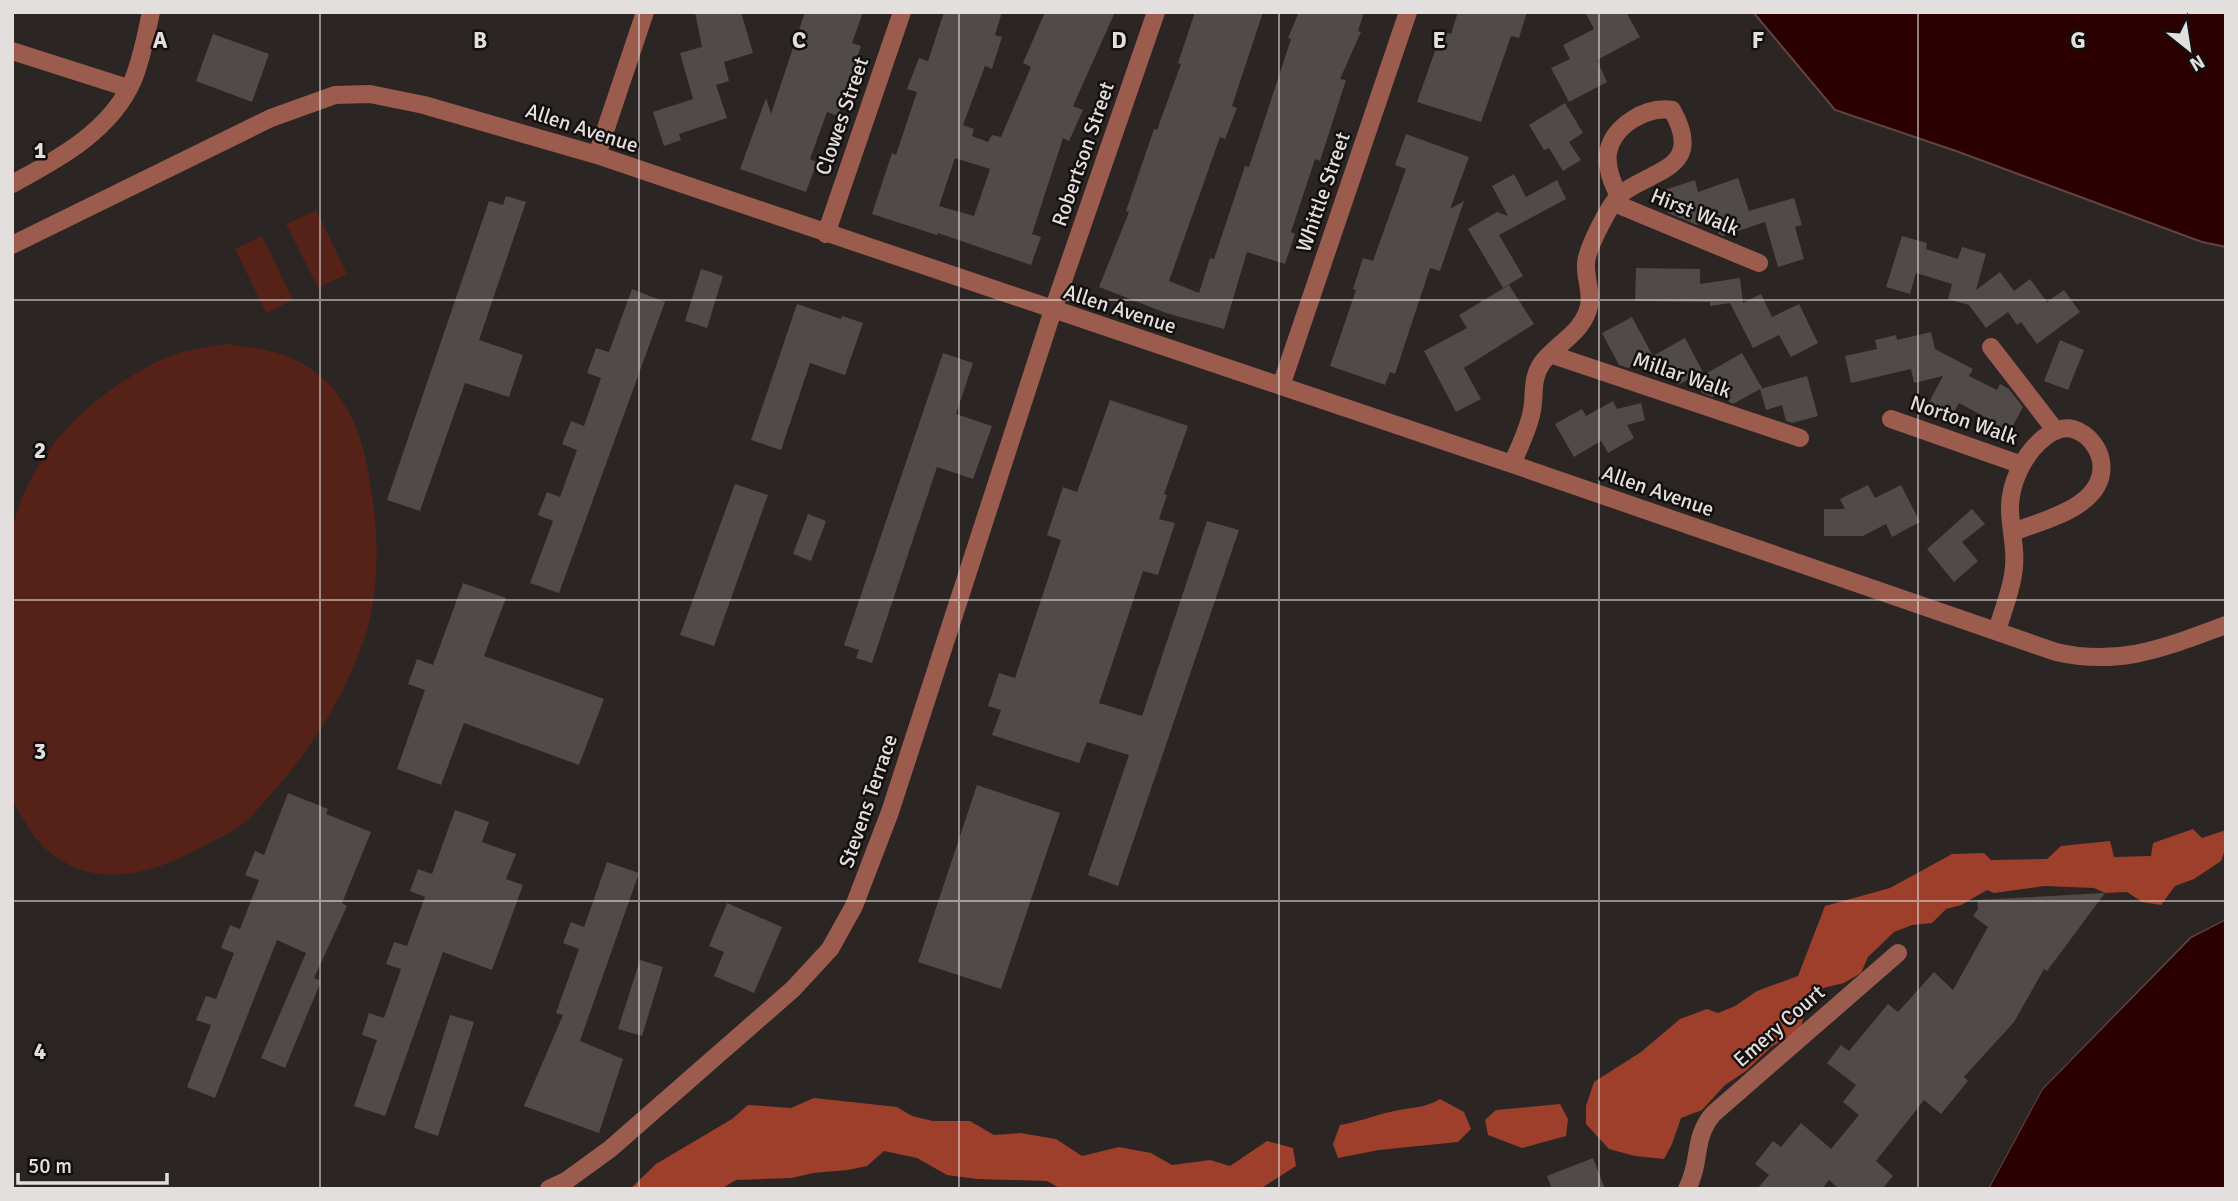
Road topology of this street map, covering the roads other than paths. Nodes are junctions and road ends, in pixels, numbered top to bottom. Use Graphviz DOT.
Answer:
graph roads {
  1 [pos="151,12"];
  2 [pos="645,12"];
  3 [pos="902,12"];
  4 [pos="1156,12"];
  5 [pos="1408,12"];
  6 [pos="12,51"];
  7 [pos="128,88"];
  8 [pos="597,155"];
  9 [pos="12,184"];
  10 [pos="1616,199"];
  11 [pos="826,234"];
  12 [pos="12,245"];
  13 [pos="1759,263"];
  14 [pos="1054,310"];
  15 [pos="1991,347"];
  16 [pos="1550,354"];
  17 [pos="1281,386"];
  18 [pos="1891,419"];
  19 [pos="2056,430"];
  20 [pos="1800,438"];
  21 [pos="1512,464"];
  22 [pos="2022,465"];
  23 [pos="2013,531"];
  24 [pos="2226,625"];
  25 [pos="1997,631"];
  26 [pos="1898,953"];
  27 [pos="549,1189"];
  28 [pos="1687,1189"];
  1 -- 7 [label="street"];
  2 -- 8 [label="street"];
  3 -- 11 [label="street, Clowes Street"];
  4 -- 14 [label="street, Robertson Street"];
  5 -- 17 [label="street, Whittle Street"];
  6 -- 7 [label="street"];
  7 -- 9 [label="street"];
  8 -- 11 [label="street, Allen Avenue"];
  8 -- 12 [label="street, Allen Avenue"];
  10 -- 10 [label="street"];
  10 -- 13 [label="street, Hirst Walk"];
  10 -- 16 [label="street"];
  11 -- 14 [label="street, Allen Avenue"];
  14 -- 17 [label="street, Allen Avenue"];
  14 -- 27 [label="street, Stevens Terrace"];
  15 -- 19 [label="street"];
  16 -- 20 [label="street, Millar Walk"];
  16 -- 21 [label="street"];
  17 -- 21 [label="street, Allen Avenue"];
  18 -- 22 [label="street, Norton Walk"];
  19 -- 22 [label="street"];
  19 -- 23 [label="street"];
  21 -- 25 [label="street, Allen Avenue"];
  22 -- 23 [label="street"];
  23 -- 25 [label="street"];
  24 -- 25 [label="street, Allen Avenue"];
  26 -- 28 [label="street, Emery Court"];
}
